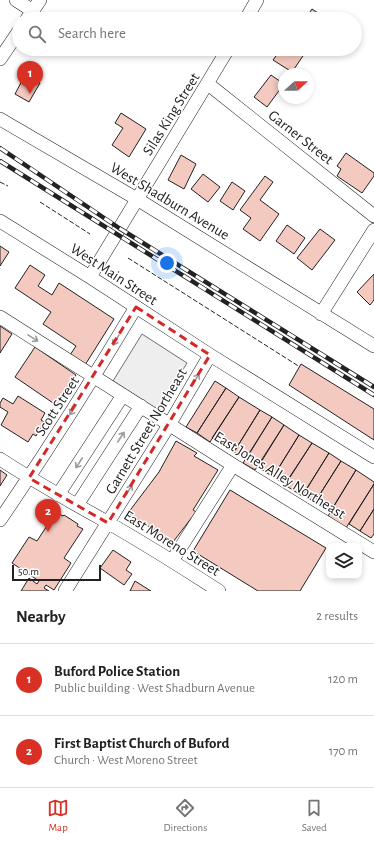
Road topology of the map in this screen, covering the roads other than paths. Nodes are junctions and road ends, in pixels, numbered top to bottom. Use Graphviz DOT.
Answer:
graph roads {
  1 [pos="16,0"];
  2 [pos="257,0"];
  3 [pos="33,10"];
  4 [pos="250,12"];
  5 [pos="12,41"];
  6 [pos="224,56"];
  7 [pos="0,59"];
  8 [pos="208,84"];
  9 [pos="0,119"];
  10 [pos="137,199"];
  11 [pos="374,216"];
  12 [pos="0,221"];
  13 [pos="374,230"];
  14 [pos="90,277"];
  15 [pos="136,307"];
  16 [pos="321,314"];
  17 [pos="0,317"];
  18 [pos="374,346"];
  19 [pos="210,355"];
  20 [pos="95,377"];
  21 [pos="123,395"];
  22 [pos="141,406"];
  23 [pos="169,424"];
  24 [pos="374,457"];
  25 [pos="0,459"];
  26 [pos="233,465"];
  27 [pos="29,478"];
  28 [pos="58,495"];
  29 [pos="77,505"];
  30 [pos="0,520"];
  31 [pos="108,523"];
  32 [pos="374,552"];
  33 [pos="172,561"];
  34 [pos="65,591"];
  35 [pos="219,591"];
  1 -- 3 [label="street"];
  2 -- 4 [label="street"];
  5 -- 7 [label="street"];
  6 -- 8 [label="street, Silas King Street"];
  8 -- 10 [label="street, Silas King Street"];
  8 -- 11 [label="street, Garner Street"];
  9 -- 10 [label="street, West Shadburn Avenue"];
  10 -- 14 [label="street, Silas King Street"];
  10 -- 16 [label="street, West Shadburn Avenue"];
  12 -- 14 [label="street, West Main Street"];
  13 -- 16 [label="street"];
  14 -- 15 [label="street, West Main Street"];
  15 -- 19 [label="street, West Main Street"];
  15 -- 20 [label="street, Scott Street, one-way"];
  16 -- 18 [label="street, West Shadburn Avenue"];
  17 -- 20 [label="street, East Jones Alley Northeast, one-way"];
  23 -- 19 [label="street, Garnett Street Northeast, one-way"];
  19 -- 24 [label="street, West Main Street"];
  20 -- 21 [label="street, East Jones Alley Northeast"];
  20 -- 27 [label="street, Scott Street, one-way"];
  21 -- 22 [label="street, East Jones Alley Northeast"];
  21 -- 28 [label="street, one-way"];
  22 -- 23 [label="street, East Jones Alley Northeast"];
  29 -- 22 [label="street, one-way"];
  23 -- 26 [label="street, East Jones Alley Northeast"];
  31 -- 23 [label="street, Garnett Street Northeast, one-way"];
  25 -- 27 [label="street, East Moreno Street"];
  26 -- 32 [label="street, East Jones Alley Northeast"];
  26 -- 33 [label="street"];
  27 -- 28 [label="street, East Moreno Street"];
  27 -- 30 [label="street, Scott Street"];
  28 -- 29 [label="street, East Moreno Street"];
  29 -- 31 [label="street, East Moreno Street"];
  31 -- 33 [label="street, East Moreno Street"];
  31 -- 34 [label="street, Garnett Street Northeast"];
  33 -- 35 [label="street, East Moreno Street"];
}
